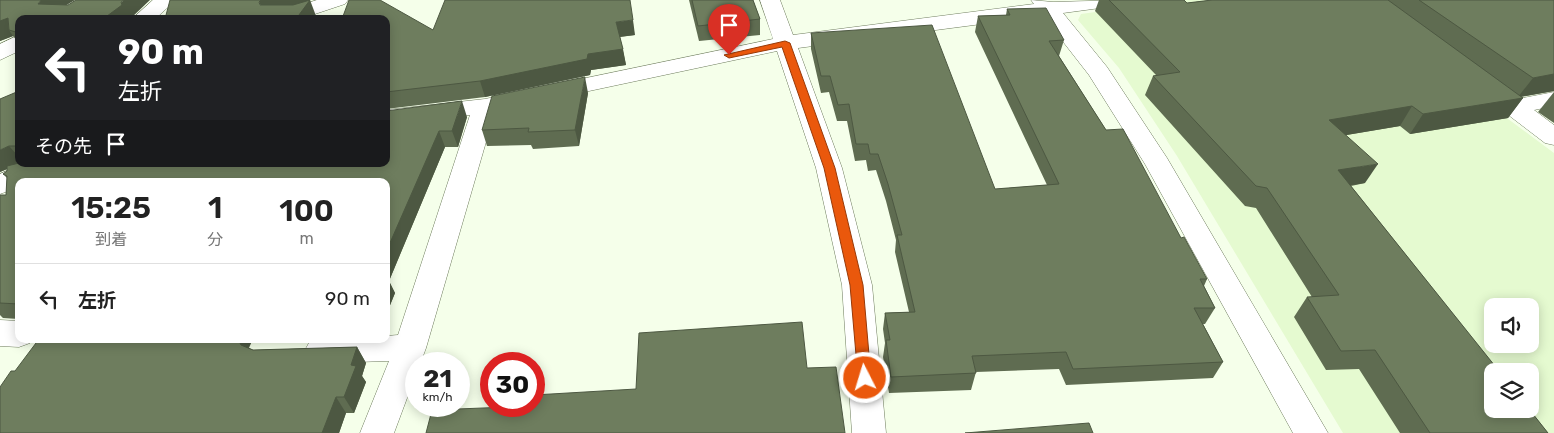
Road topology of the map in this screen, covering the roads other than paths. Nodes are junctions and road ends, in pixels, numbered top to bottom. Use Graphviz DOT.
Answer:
graph roads {
  1 [pos="166,0"];
  2 [pos="338,0"];
  3 [pos="358,0"];
  4 [pos="770,0"];
  5 [pos="1115,0"];
  6 [pos="1044,4"];
  7 [pos="147,15"];
  8 [pos="291,15"];
  9 [pos="338,15"];
  10 [pos="785,43"];
  11 [pos="15,44"];
  12 [pos="0,53"];
  13 [pos="15,62"];
  14 [pos="0,64"];
  15 [pos="1468,73"];
  16 [pos="1554,99"];
  17 [pos="485,106"];
  18 [pos="1515,107"];
  19 [pos="390,118"];
  20 [pos="1554,137"];
  21 [pos="39,167"];
  22 [pos="15,178"];
  23 [pos="15,178"];
  24 [pos="0,185"];
  25 [pos="0,201"];
  26 [pos="15,201"];
  27 [pos="0,333"];
  28 [pos="15,339"];
  29 [pos="410,348"];
  30 [pos="294,350"];
  31 [pos="377,433"];
  32 [pos="869,433"];
  33 [pos="1311,433"];
  1 -- 7 [label="street"];
  2 -- 8 [label="street"];
  3 -- 9 [label="street"];
  4 -- 10 [label="street"];
  5 -- 6 [label="street"];
  6 -- 10 [label="street"];
  6 -- 33 [label="street"];
  10 -- 17 [label="street"];
  10 -- 32 [label="street"];
  11 -- 12 [label="street"];
  13 -- 14 [label="street"];
  15 -- 18 [label="street"];
  16 -- 18 [label="street"];
  17 -- 19 [label="street"];
  17 -- 29 [label="street"];
  18 -- 20 [label="street"];
  21 -- 23 [label="street"];
  22 -- 24 [label="street"];
  25 -- 26 [label="street"];
  27 -- 28 [label="street"];
  29 -- 30 [label="street"];
  29 -- 31 [label="street"];
}
